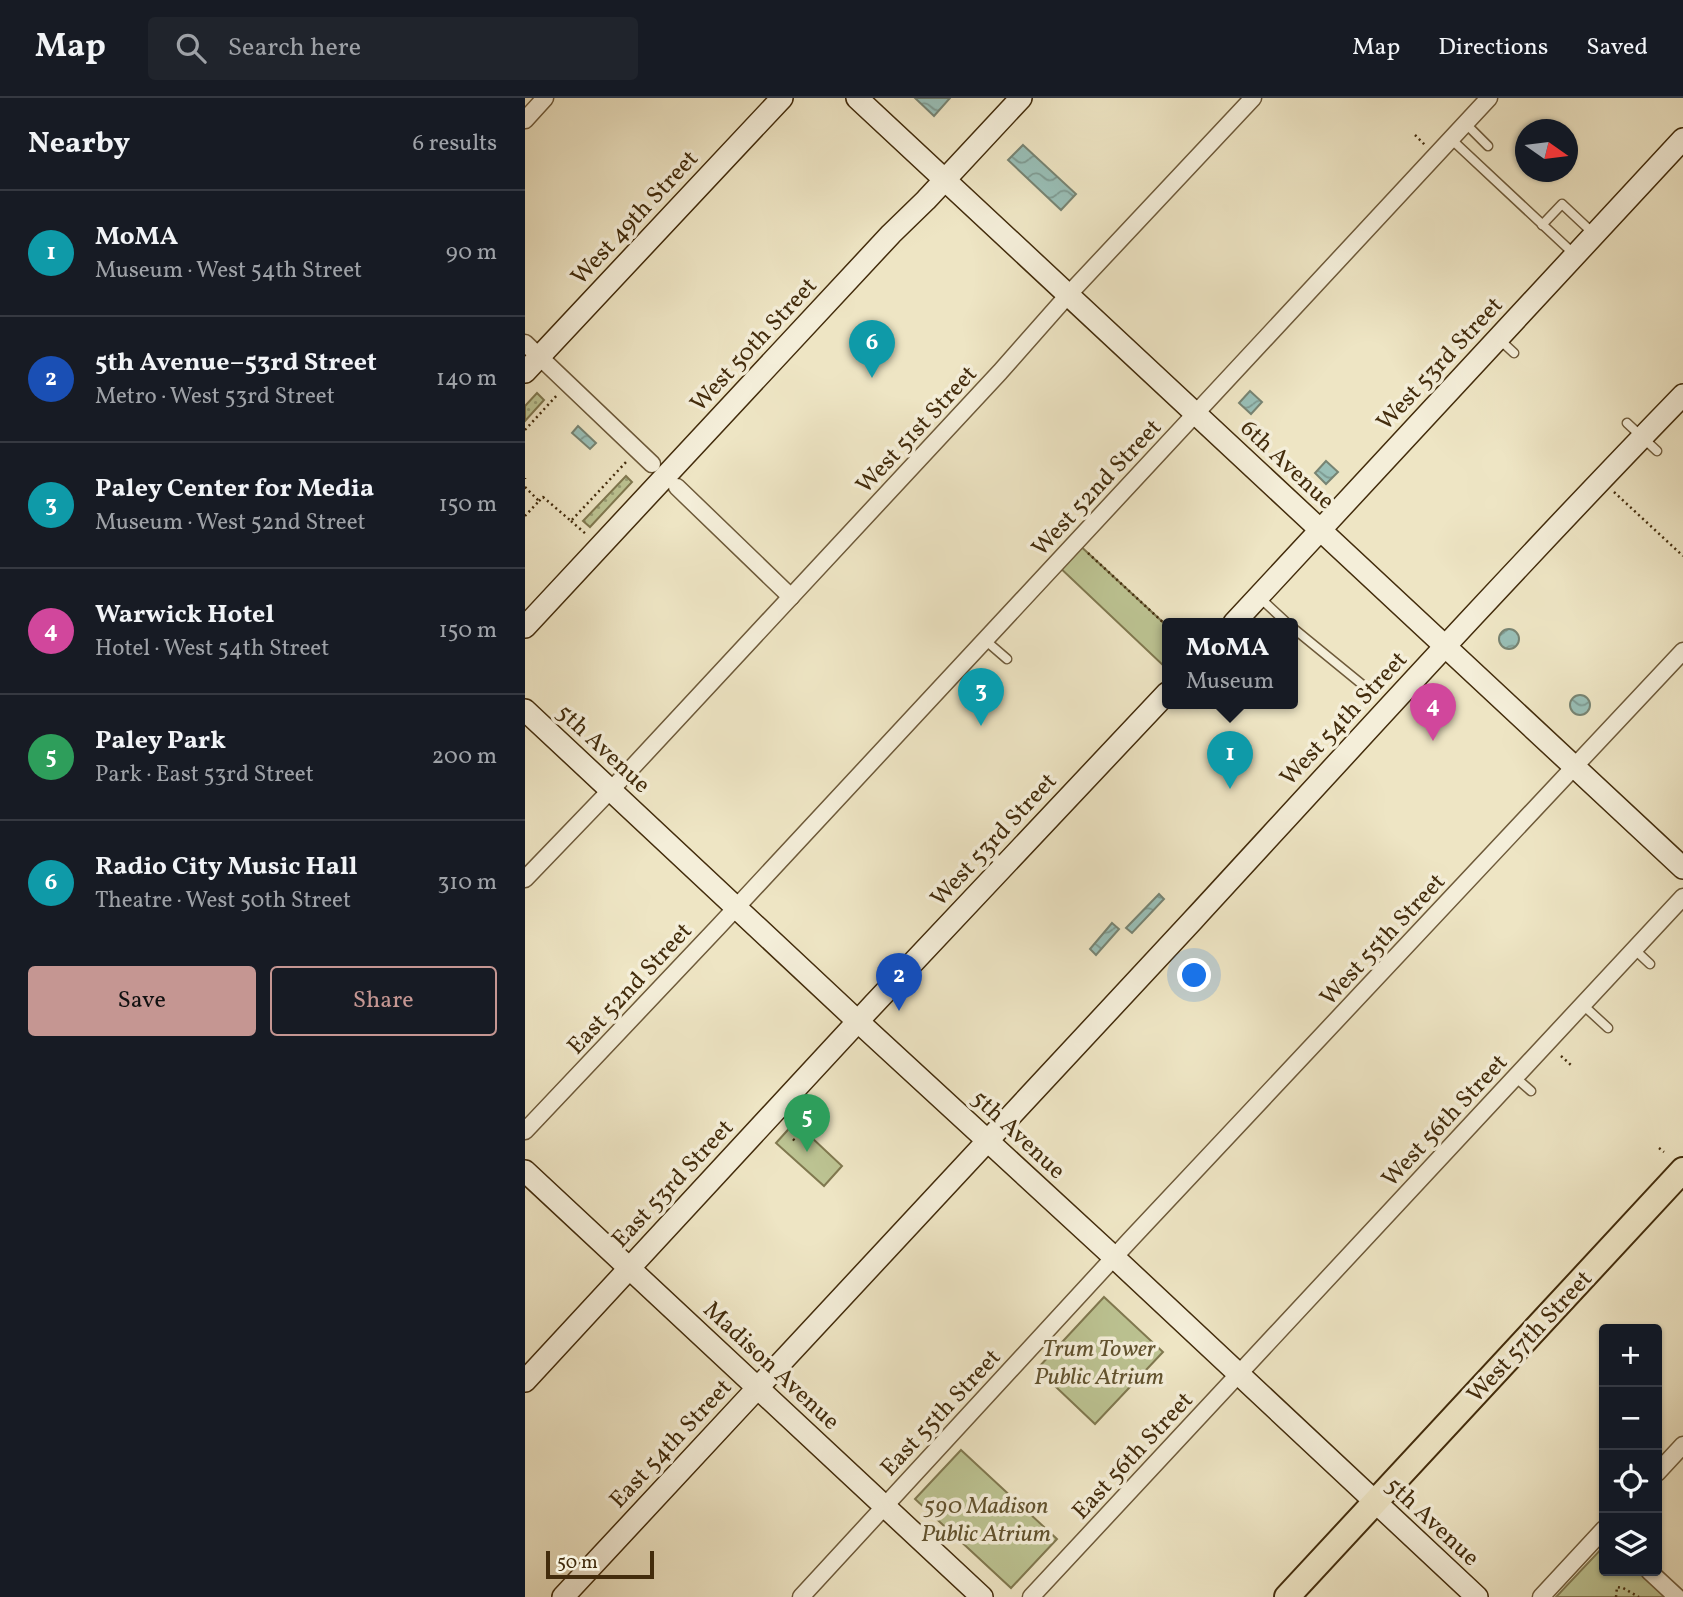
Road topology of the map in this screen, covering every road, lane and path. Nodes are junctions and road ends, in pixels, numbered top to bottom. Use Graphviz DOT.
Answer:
graph roads {
  1 [pos="545,98"];
  2 [pos="782,98"];
  3 [pos="857,98"];
  4 [pos="1021,98"];
  5 [pos="1253,98"];
  6 [pos="1489,98"];
  7 [pos="525,120"];
  8 [pos="1465,123"];
  9 [pos="1415,135"];
  10 [pos="1451,139"];
  11 [pos="1683,139"];
  12 [pos="1488,146"];
  13 [pos="1427,147"];
  14 [pos="945,180"];
  15 [pos="1542,225"];
  16 [pos="1594,234"];
  17 [pos="1574,255"];
  18 [pos="1069,295"];
  19 [pos="1498,338"];
  20 [pos="1514,353"];
  21 [pos="530,358"];
  22 [pos="568,384"];
  23 [pos="1683,395"];
  24 [pos="1196,413"];
  25 [pos="525,430"];
  26 [pos="637,450"];
  27 [pos="652,464"];
  28 [pos="525,487"];
  29 [pos="677,487"];
  30 [pos="1614,492"];
  31 [pos="540,501"];
  32 [pos="525,516"];
  33 [pos="571,521"];
  34 [pos="1320,529"];
  35 [pos="589,537"];
  36 [pos="1088,553"];
  37 [pos="1683,556"];
  38 [pos="791,597"];
  39 [pos="1259,597"];
  40 [pos="1239,618"];
  41 [pos="1282,618"];
  42 [pos="1162,621"];
  43 [pos="525,627"];
  44 [pos="1298,632"];
  45 [pos="985,640"];
  46 [pos="1446,646"];
  47 [pos="1683,651"];
  48 [pos="1007,659"];
  49 [pos="1364,687"];
  50 [pos="1162,699"];
  51 [pos="525,710"];
  52 [pos="1575,767"];
  53 [pos="610,790"];
  54 [pos="1683,868"];
  55 [pos="525,879"];
  56 [pos="1683,897"];
  57 [pos="736,907"];
  58 [pos="1634,950"];
  59 [pos="1650,964"];
  60 [pos="1583,1005"];
  61 [pos="858,1021"];
  62 [pos="1608,1028"];
  63 [pos="1561,1056"];
  64 [pos="1572,1066"];
  65 [pos="1515,1077"];
  66 [pos="1531,1091"];
  67 [pos="525,1131"];
  68 [pos="987,1141"];
  69 [pos="1659,1148"];
  70 [pos="1664,1152"];
  71 [pos="1683,1170"];
  72 [pos="525,1171"];
  73 [pos="1114,1258"];
  74 [pos="629,1268"];
  75 [pos="1237,1374"];
  76 [pos="525,1381"];
  77 [pos="758,1388"];
  78 [pos="1683,1445"];
  79 [pos="1662,1468"];
  80 [pos="1374,1503"];
  81 [pos="884,1506"];
  82 [pos="1599,1537"];
  83 [pos="1654,1576"];
  84 [pos="563,1597"];
  85 [pos="801,1597"];
  86 [pos="982,1597"];
  87 [pos="1031,1597"];
  88 [pos="1287,1597"];
  89 [pos="1477,1597"];
  90 [pos="1541,1597"];
  91 [pos="1616,1597"];
  92 [pos="1639,1597"];
  93 [pos="1677,1597"];
  1 -- 7 [label="street"];
  2 -- 21 [label="main road, West 49th Street"];
  3 -- 14 [label="main road, 6th Avenue"];
  4 -- 14 [label="main road, West 50th Street"];
  5 -- 18 [label="street, West 51st Street"];
  6 -- 8 [label="street, West 52nd Street"];
  8 -- 10 [label="street, West 52nd Street"];
  8 -- 12 [label="lane"];
  9 -- 13 [label="path"];
  10 -- 15 [label="lane"];
  10 -- 24 [label="street, West 52nd Street"];
  11 -- 16 [label="main road, West 53rd Street"];
  14 -- 18 [label="main road, 6th Avenue"];
  14 -- 43 [label="main road, West 50th Street"];
  15 -- 16 [label="lane"];
  15 -- 17 [label="lane"];
  16 -- 17 [label="main road, West 53rd Street"];
  17 -- 19 [label="main road, West 53rd Street"];
  18 -- 24 [label="main road, 6th Avenue"];
  18 -- 38 [label="street, West 51st Street"];
  19 -- 20 [label="lane"];
  19 -- 34 [label="main road, West 53rd Street"];
  21 -- 22 [label="street"];
  22 -- 25 [label="path"];
  22 -- 26 [label="street"];
  23 -- 46 [label="main road, West 54th Street"];
  24 -- 34 [label="main road, 6th Avenue"];
  24 -- 45 [label="street, West 52nd Street"];
  26 -- 27 [label="street"];
  26 -- 33 [label="path"];
  28 -- 31 [label="path"];
  29 -- 38 [label="street"];
  30 -- 37 [label="path"];
  31 -- 32 [label="path"];
  31 -- 33 [label="path"];
  33 -- 35 [label="path"];
  34 -- 39 [label="main road, West 53rd Street"];
  34 -- 46 [label="main road, 6th Avenue"];
  36 -- 42 [label="path"];
  38 -- 53 [label="street, West 51st Street"];
  39 -- 40 [label="main road, West 53rd Street"];
  39 -- 41 [label="lane"];
  44 -- 49 [label="lane"];
  45 -- 48 [label="lane"];
  45 -- 57 [label="street, West 52nd Street"];
  46 -- 52 [label="main road, 6th Avenue"];
  46 -- 68 [label="main road, West 54th Street"];
  47 -- 52 [label="street, West 55th Street"];
  50 -- 61 [label="main road, West 53rd Street"];
  51 -- 53 [label="main road, 5th Avenue"];
  52 -- 54 [label="main road, 6th Avenue"];
  52 -- 73 [label="street, West 55th Street"];
  53 -- 55 [label="street, West 51st Street"];
  53 -- 57 [label="main road, 5th Avenue"];
  56 -- 58 [label="street, West 56th Street"];
  57 -- 61 [label="main road, 5th Avenue"];
  57 -- 67 [label="street, East 52nd Street"];
  58 -- 59 [label="lane"];
  58 -- 60 [label="street, West 56th Street"];
  60 -- 62 [label="lane"];
  60 -- 65 [label="street, West 56th Street"];
  61 -- 68 [label="main road, 5th Avenue"];
  61 -- 74 [label="main road, East 53rd Street"];
  63 -- 64 [label="path"];
  65 -- 66 [label="lane"];
  65 -- 75 [label="street, West 56th Street"];
  68 -- 73 [label="main road, 5th Avenue"];
  68 -- 77 [label="main road, East 54th Street"];
  69 -- 70 [label="path"];
  71 -- 80 [label="main road, West 57th Street"];
  72 -- 74 [label="main road, Madison Avenue"];
  73 -- 75 [label="main road, 5th Avenue"];
  73 -- 81 [label="street, East 55th Street"];
  74 -- 76 [label="main road, East 53rd Street"];
  74 -- 77 [label="main road, Madison Avenue"];
  75 -- 80 [label="main road, 5th Avenue"];
  75 -- 87 [label="street, East 56th Street"];
  77 -- 81 [label="main road, Madison Avenue"];
  77 -- 84 [label="main road, East 54th Street"];
  78 -- 79 [label="street"];
  80 -- 88 [label="main road, West 57th Street"];
  80 -- 89 [label="main road, 5th Avenue"];
  81 -- 85 [label="street, East 55th Street"];
  81 -- 86 [label="main road, Madison Avenue"];
  82 -- 90 [label="street"];
  83 -- 93 [label="street"];
  91 -- 92 [label="path"];
}
